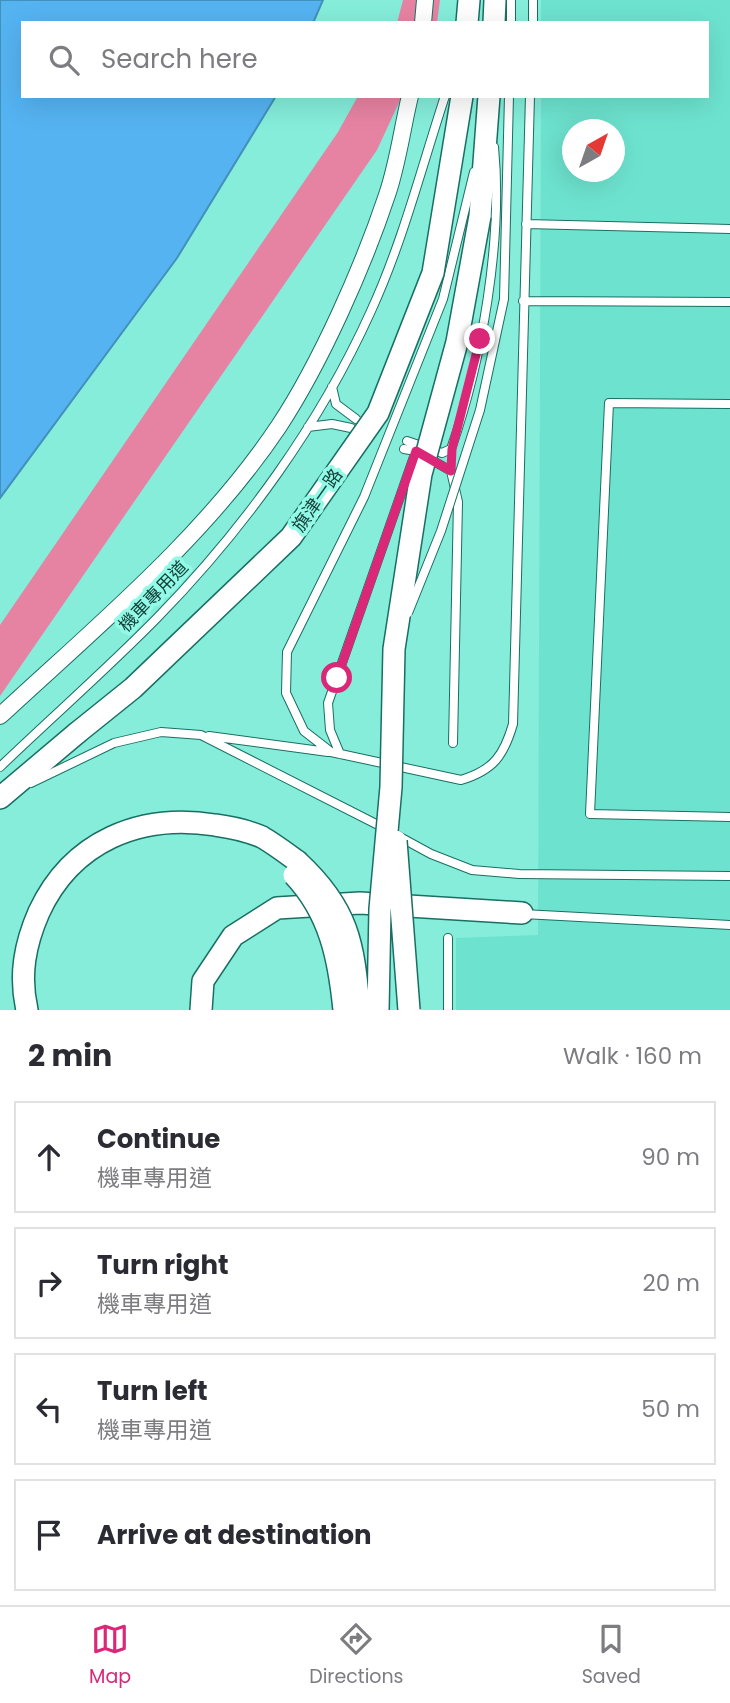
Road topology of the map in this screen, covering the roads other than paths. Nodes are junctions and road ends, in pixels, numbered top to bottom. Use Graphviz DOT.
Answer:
graph roads {
  1 [pos="425,0"];
  2 [pos="469,0"];
  3 [pos="495,0"];
  4 [pos="511,0"];
  5 [pos="533,0"];
  6 [pos="423,21"];
  7 [pos="467,21"];
  8 [pos="494,21"];
  9 [pos="510,21"];
  10 [pos="533,21"];
  11 [pos="410,98"];
  12 [pos="443,98"];
  13 [pos="462,98"];
  14 [pos="489,98"];
  15 [pos="489,98"];
  16 [pos="509,98"];
  17 [pos="530,98"];
  18 [pos="487,119"];
  19 [pos="526,223"];
  20 [pos="730,229"];
  21 [pos="523,301"];
  22 [pos="730,302"];
  23 [pos="331,387"];
  24 [pos="730,404"];
  25 [pos="356,419"];
  26 [pos="308,428"];
  27 [pos="351,428"];
  28 [pos="452,449"];
  29 [pos="416,451"];
  30 [pos="451,471"];
  31 [pos="394,649"];
  32 [pos="0,716"];
  33 [pos="201,735"];
  34 [pos="453,743"];
  35 [pos="336,753"];
  36 [pos="0,767"];
  37 [pos="391,787"];
  38 [pos="0,798"];
  39 [pos="730,817"];
  40 [pos="293,864"];
  41 [pos="730,876"];
  42 [pos="522,914"];
  43 [pos="730,925"];
  44 [pos="448,937"];
  45 [pos="27,1010"];
  46 [pos="38,1010"];
  47 [pos="201,1010"];
  48 [pos="344,1010"];
  49 [pos="359,1010"];
  50 [pos="378,1010"];
  51 [pos="409,1010"];
  52 [pos="448,1010"];
  1 -- 6 [label="street"];
  2 -- 7 [label="street"];
  3 -- 8 [label="street"];
  4 -- 9 [label="lane"];
  5 -- 10 [label="lane"];
  11 -- 32 [label="street"];
  12 -- 23 [label="lane, 機車專用道"];
  13 -- 38 [label="street, 旗津一路, bridge"];
  14 -- 18 [label="street"];
  15 -- 28 [label="lane"];
  16 -- 31 [label="lane, bridge"];
  17 -- 19 [label="lane"];
  18 -- 31 [label="street, bridge"];
  18 -- 35 [label="lane"];
  19 -- 20 [label="lane"];
  19 -- 21 [label="lane"];
  21 -- 22 [label="lane"];
  21 -- 35 [label="lane"];
  23 -- 25 [label="lane"];
  23 -- 26 [label="lane, 機車專用道"];
  24 -- 39 [label="lane"];
  26 -- 27 [label="lane"];
  26 -- 36 [label="lane, 機車專用道"];
  28 -- 29 [label="lane"];
  28 -- 30 [label="lane"];
  29 -- 30 [label="lane"];
  29 -- 35 [label="lane"];
  30 -- 34 [label="lane"];
  31 -- 37 [label="street, bridge"];
  33 -- 35 [label="lane"];
  33 -- 38 [label="lane"];
  33 -- 41 [label="lane"];
  37 -- 50 [label="street, bridge"];
  37 -- 51 [label="street, bridge"];
  40 -- 45 [label="street"];
  40 -- 46 [label="street"];
  40 -- 48 [label="street, bridge"];
  40 -- 49 [label="street, bridge"];
  42 -- 43 [label="lane"];
  42 -- 47 [label="street"];
  44 -- 52 [label="lane"];
}
